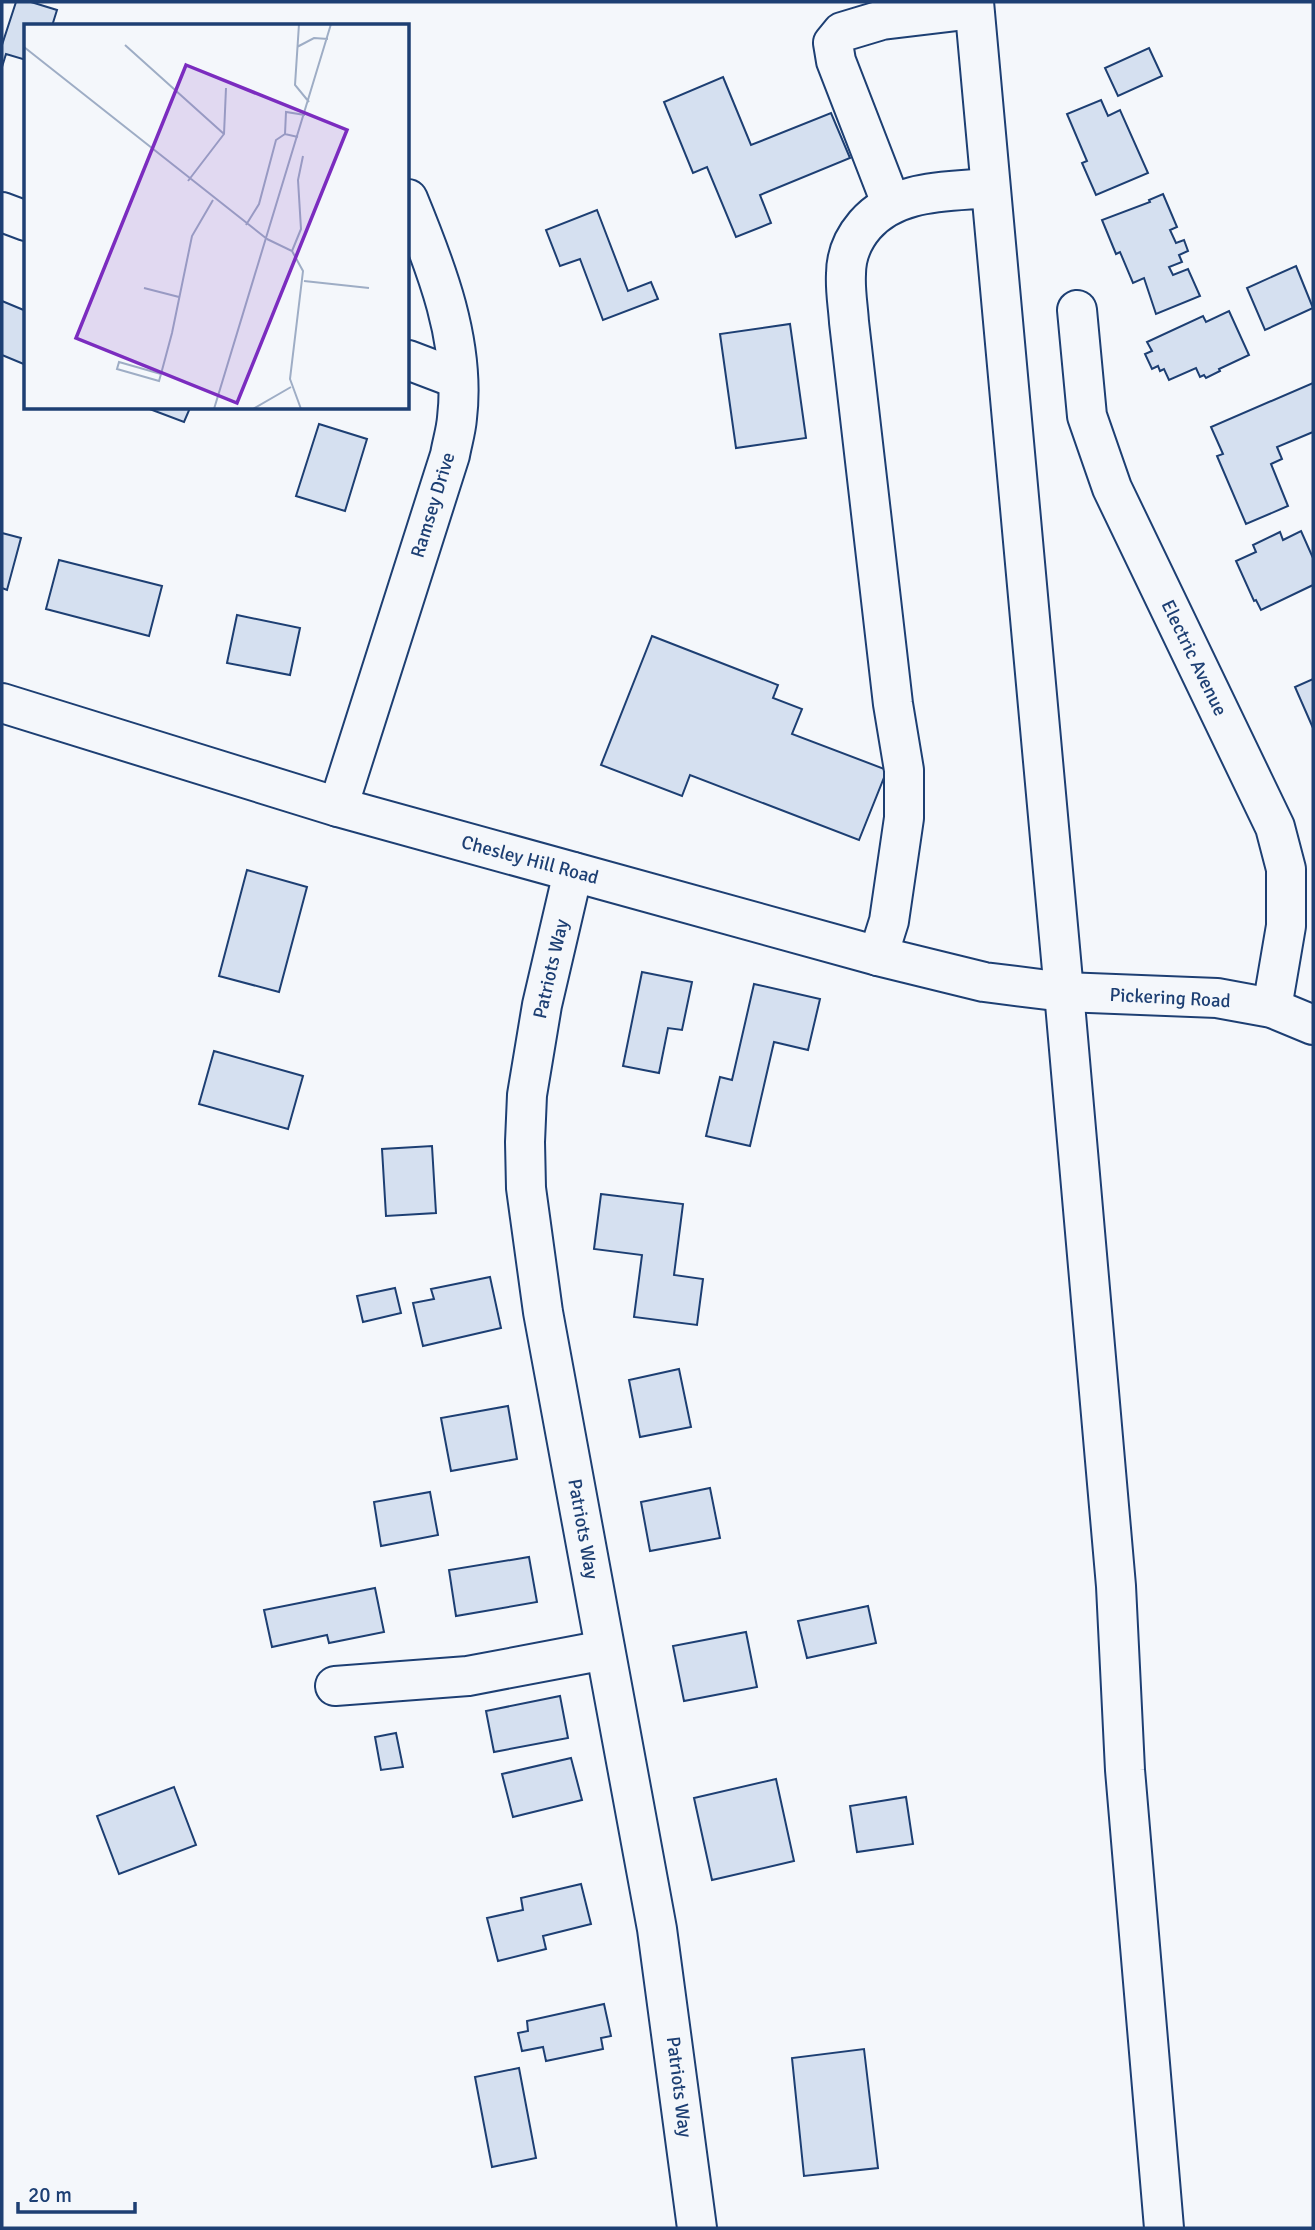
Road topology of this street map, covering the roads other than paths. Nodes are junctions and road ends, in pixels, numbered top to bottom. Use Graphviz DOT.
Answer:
graph roads {
  1 [pos="974,6"];
  2 [pos="990,188"];
  3 [pos="891,203"];
  4 [pos="410,204"];
  5 [pos="2,212"];
  6 [pos="24,220"];
  7 [pos="1077,310"];
  8 [pos="410,361"];
  9 [pos="458,379"];
  10 [pos="2,703"];
  11 [pos="338,807"];
  12 [pos="573,872"];
  13 [pos="878,956"];
  14 [pos="1064,992"];
  15 [pos="1272,1008"];
  16 [pos="1313,1025"];
  17 [pos="606,1650"];
  18 [pos="335,1686"];
  19 [pos="696,2228"];
  20 [pos="1164,2228"];
  1 -- 2 [label="main road"];
  1 -- 3 [label="main road"];
  2 -- 3 [label="main road"];
  2 -- 14 [label="main road"];
  3 -- 13 [label="main road"];
  4 -- 9 [label="main road, Ramsey Drive"];
  5 -- 6 [label="main road"];
  7 -- 15 [label="main road, Electric Avenue"];
  8 -- 9 [label="main road"];
  9 -- 11 [label="main road, Ramsey Drive"];
  10 -- 11 [label="main road, Chesley Hill Road"];
  11 -- 12 [label="main road, Chesley Hill Road"];
  12 -- 13 [label="main road, Chesley Hill Road"];
  12 -- 17 [label="main road, Patriots Way"];
  13 -- 14 [label="main road, Chesley Hill Road"];
  14 -- 15 [label="main road, Pickering Road"];
  14 -- 20 [label="main road"];
  15 -- 16 [label="main road, Pickering Road"];
  17 -- 18 [label="main road"];
  17 -- 19 [label="main road, Patriots Way"];
}
